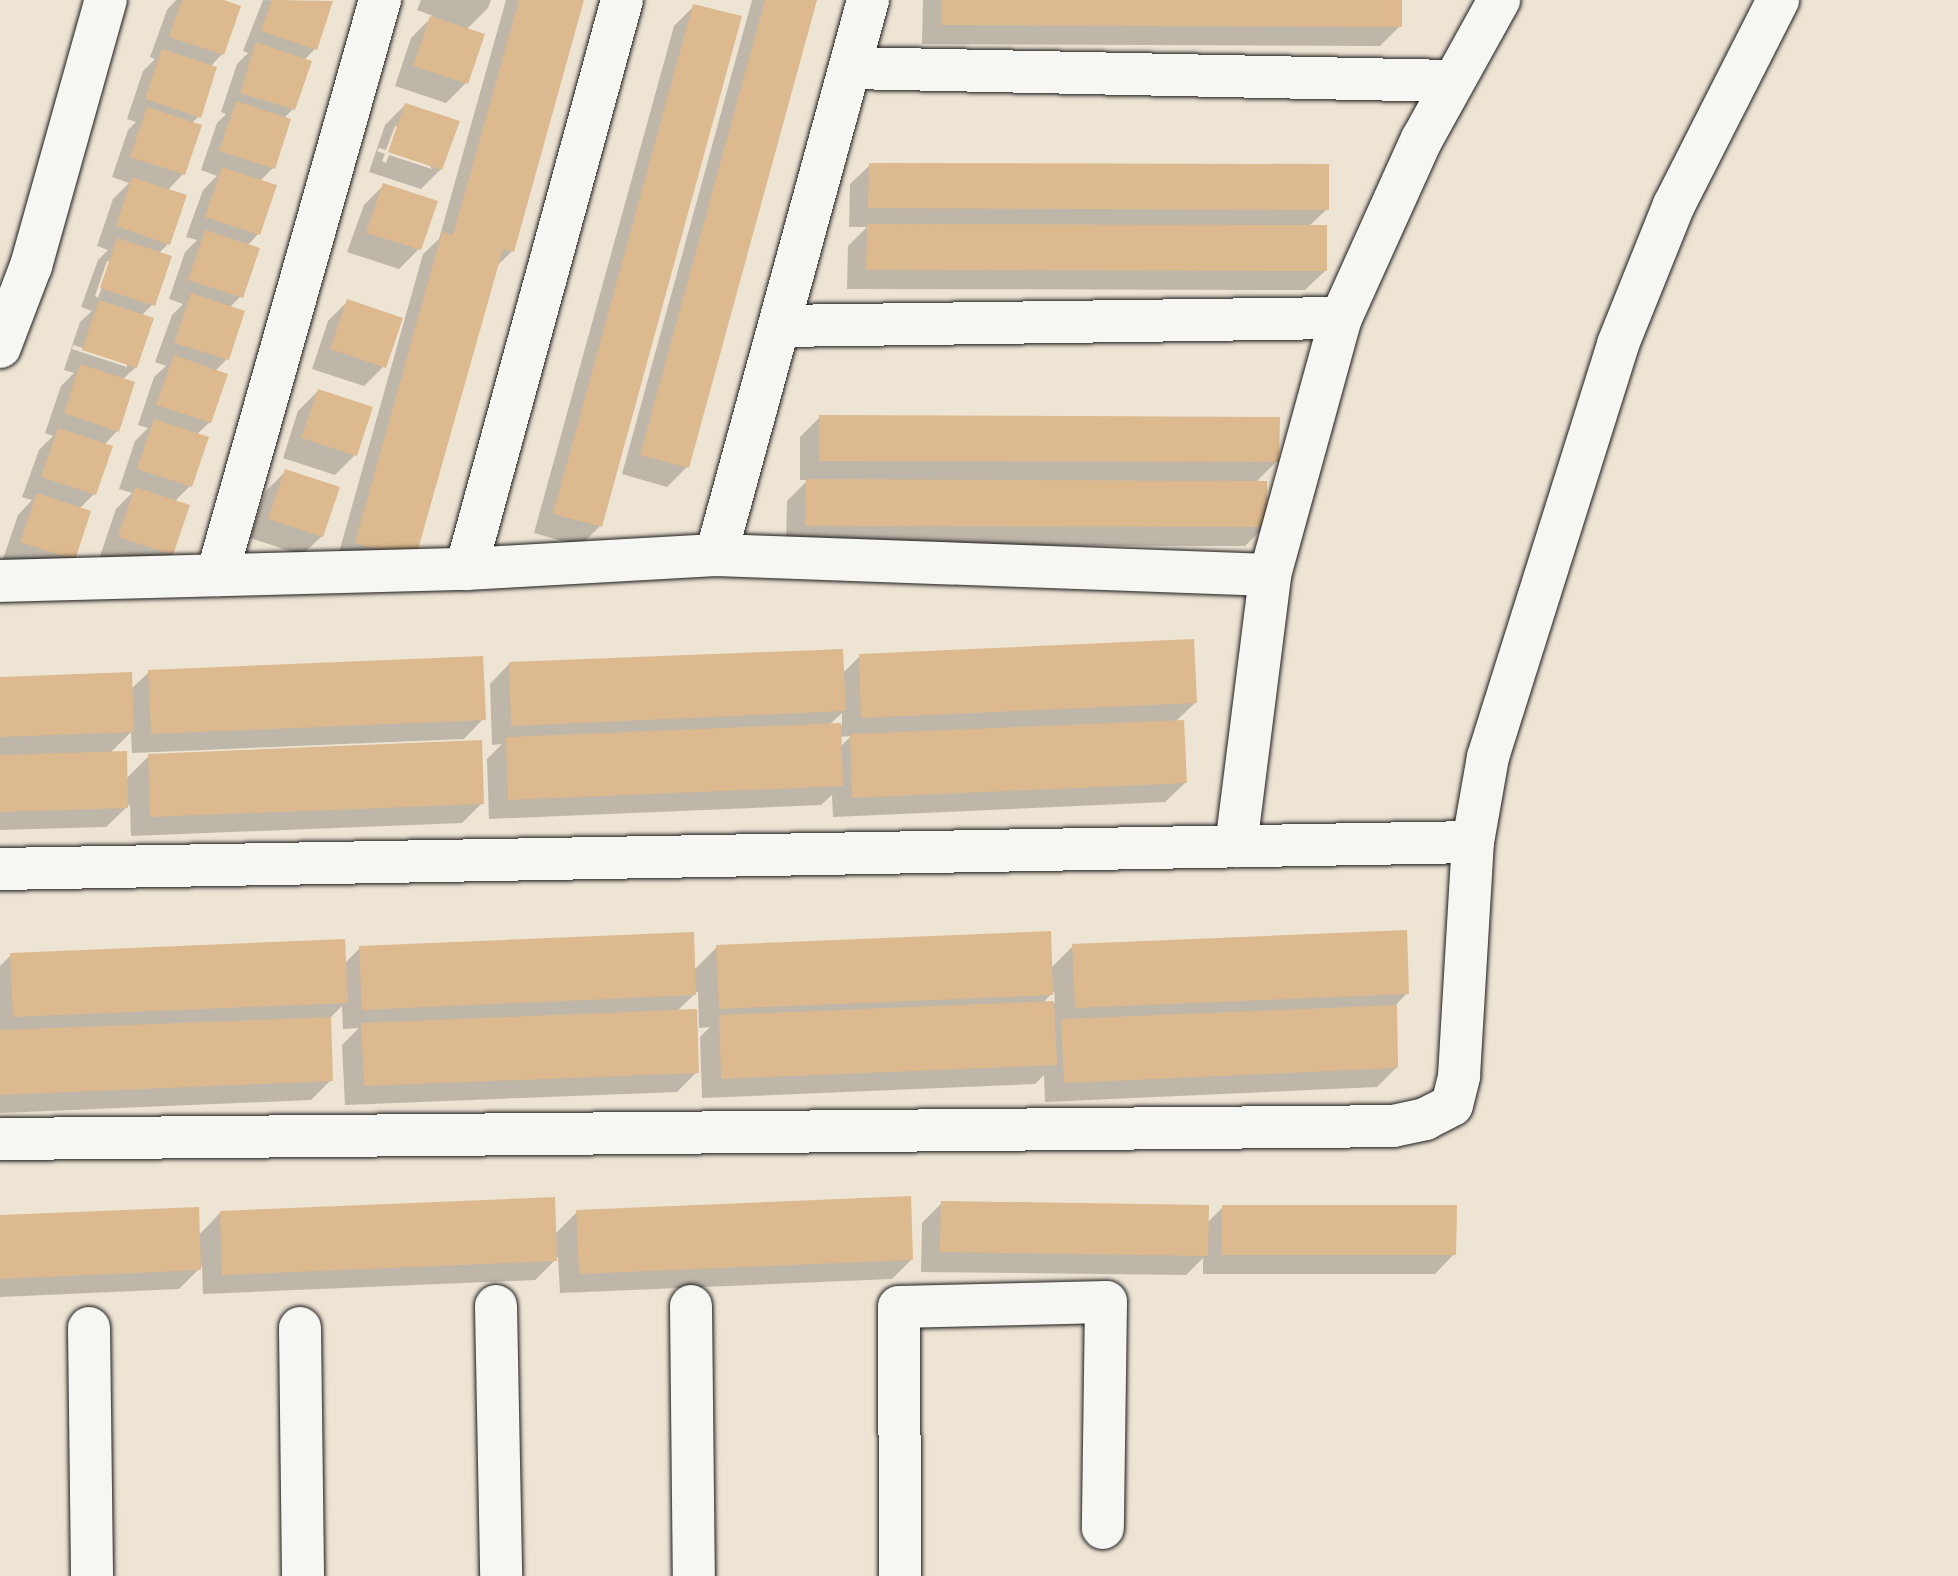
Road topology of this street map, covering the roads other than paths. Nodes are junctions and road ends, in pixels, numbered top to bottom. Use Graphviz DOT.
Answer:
graph roads {
  1 [pos="106,0"];
  2 [pos="380,0"];
  3 [pos="622,0"];
  4 [pos="868,0"];
  5 [pos="1499,0"];
  6 [pos="1778,0"];
  7 [pos="851,68"];
  8 [pos="1453,81"];
  9 [pos="1341,318"];
  10 [pos="779,326"];
  11 [pos="0,347"];
  12 [pos="716,555"];
  13 [pos="466,569"];
  14 [pos="217,575"];
  15 [pos="1270,575"];
  16 [pos="0,581"];
  17 [pos="1473,842"];
  18 [pos="1236,846"];
  19 [pos="0,869"];
  20 [pos="0,1139"];
  21 [pos="496,1306"];
  22 [pos="691,1306"];
  23 [pos="89,1328"];
  24 [pos="300,1328"];
  25 [pos="1103,1528"];
  26 [pos="92,1576"];
  27 [pos="303,1576"];
  28 [pos="501,1576"];
  29 [pos="694,1576"];
  30 [pos="900,1576"];
  1 -- 11 [label="street"];
  2 -- 14 [label="street"];
  3 -- 13 [label="street"];
  4 -- 7 [label="street"];
  5 -- 8 [label="street"];
  6 -- 17 [label="street"];
  7 -- 8 [label="street"];
  7 -- 10 [label="street"];
  8 -- 9 [label="street"];
  9 -- 10 [label="street"];
  9 -- 15 [label="street"];
  10 -- 12 [label="street"];
  12 -- 13 [label="street"];
  12 -- 15 [label="street"];
  13 -- 14 [label="street"];
  14 -- 16 [label="street"];
  15 -- 18 [label="street"];
  17 -- 18 [label="street"];
  17 -- 20 [label="street"];
  18 -- 19 [label="street"];
  21 -- 28 [label="street"];
  22 -- 29 [label="street"];
  23 -- 26 [label="street"];
  24 -- 27 [label="street"];
  25 -- 30 [label="street"];
}
